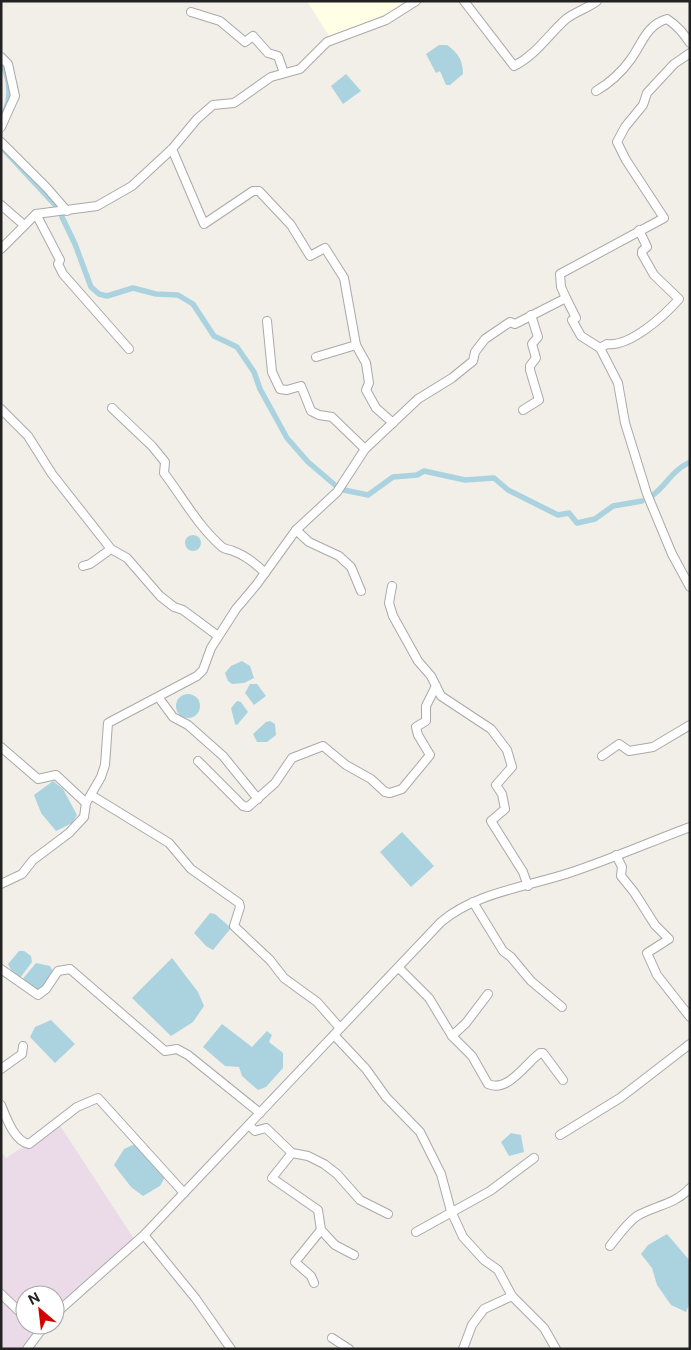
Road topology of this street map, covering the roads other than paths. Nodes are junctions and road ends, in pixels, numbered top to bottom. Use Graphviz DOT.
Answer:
graph roads {
  1 [pos="416,1"];
  2 [pos="464,1"];
  3 [pos="597,1"];
  4 [pos="192,12"];
  5 [pos="690,43"];
  6 [pos="690,52"];
  7 [pos="1,57"];
  8 [pos="284,73"];
  9 [pos="596,91"];
  10 [pos="1,127"];
  11 [pos="1,142"];
  12 [pos="172,149"];
  13 [pos="1,205"];
  14 [pos="67,211"];
  15 [pos="36,214"];
  16 [pos="24,225"];
  17 [pos="639,230"];
  18 [pos="1,249"];
  19 [pos="566,298"];
  20 [pos="531,316"];
  21 [pos="266,322"];
  22 [pos="356,345"];
  23 [pos="600,348"];
  24 [pos="129,349"];
  25 [pos="316,357"];
  26 [pos="112,408"];
  27 [pos="1,409"];
  28 [pos="523,410"];
  29 [pos="393,422"];
  30 [pos="365,449"];
  31 [pos="296,530"];
  32 [pos="111,549"];
  33 [pos="83,566"];
  34 [pos="265,573"];
  35 [pos="392,586"];
  36 [pos="690,587"];
  37 [pos="361,591"];
  38 [pos="218,636"];
  39 [pos="436,686"];
  40 [pos="159,698"];
  41 [pos="690,725"];
  42 [pos="1,747"];
  43 [pos="602,756"];
  44 [pos="198,760"];
  45 [pos="91,795"];
  46 [pos="258,799"];
  47 [pos="86,802"];
  48 [pos="690,827"];
  49 [pos="616,855"];
  50 [pos="1,884"];
  51 [pos="528,886"];
  52 [pos="473,902"];
  53 [pos="399,968"];
  54 [pos="1,969"];
  55 [pos="488,994"];
  56 [pos="562,1007"];
  57 [pos="690,1017"];
  58 [pos="337,1032"];
  59 [pos="452,1036"];
  60 [pos="690,1044"];
  61 [pos="23,1046"];
  62 [pos="1,1069"];
  63 [pos="563,1080"];
  64 [pos="1,1105"];
  65 [pos="260,1113"];
  66 [pos="4,1122"];
  67 [pos="249,1125"];
  68 [pos="560,1135"];
  69 [pos="292,1153"];
  70 [pos="534,1158"];
  71 [pos="690,1188"];
  72 [pos="184,1193"];
  73 [pos="451,1211"];
  74 [pos="388,1214"];
  75 [pos="321,1230"];
  76 [pos="416,1232"];
  77 [pos="144,1235"];
  78 [pos="610,1246"];
  79 [pos="354,1255"];
  80 [pos="314,1283"];
  81 [pos="1,1294"];
  82 [pos="512,1296"];
  83 [pos="65,1305"];
  84 [pos="15,1307"];
  85 [pos="36,1335"];
  86 [pos="332,1338"];
  87 [pos="27,1349"];
  88 [pos="230,1349"];
  89 [pos="349,1349"];
  90 [pos="463,1349"];
  91 [pos="556,1349"];
  1 -- 8 [label="street"];
  2 -- 3 [label="street"];
  4 -- 8 [label="street"];
  5 -- 9 [label="street"];
  6 -- 17 [label="street"];
  7 -- 10 [label="street"];
  8 -- 12 [label="street"];
  11 -- 14 [label="street"];
  12 -- 14 [label="street"];
  12 -- 22 [label="street"];
  13 -- 16 [label="street"];
  14 -- 15 [label="street"];
  15 -- 16 [label="street"];
  15 -- 24 [label="street"];
  16 -- 18 [label="street"];
  17 -- 19 [label="street"];
  17 -- 23 [label="street"];
  19 -- 20 [label="street"];
  19 -- 23 [label="street"];
  20 -- 28 [label="street"];
  20 -- 29 [label="street"];
  21 -- 30 [label="street"];
  22 -- 25 [label="street"];
  22 -- 29 [label="street"];
  23 -- 36 [label="street"];
  26 -- 34 [label="street"];
  27 -- 32 [label="street"];
  29 -- 30 [label="street"];
  30 -- 31 [label="street"];
  31 -- 34 [label="street"];
  31 -- 37 [label="street"];
  32 -- 33 [label="street"];
  32 -- 38 [label="street"];
  34 -- 38 [label="street"];
  35 -- 39 [label="street"];
  38 -- 40 [label="street"];
  39 -- 46 [label="street"];
  39 -- 51 [label="street"];
  40 -- 45 [label="street"];
  40 -- 46 [label="street"];
  41 -- 43 [label="street"];
  42 -- 47 [label="street"];
  44 -- 46 [label="street"];
  45 -- 47 [label="street"];
  45 -- 58 [label="street"];
  47 -- 50 [label="street"];
  48 -- 49 [label="street"];
  49 -- 51 [label="street"];
  49 -- 57 [label="street"];
  51 -- 52 [label="street"];
  52 -- 53 [label="street"];
  52 -- 56 [label="street"];
  53 -- 58 [label="street"];
  53 -- 59 [label="street"];
  54 -- 65 [label="street"];
  55 -- 59 [label="street"];
  58 -- 65 [label="street"];
  58 -- 73 [label="street"];
  59 -- 63 [label="street"];
  60 -- 68 [label="street"];
  61 -- 62 [label="street"];
  64 -- 66 [label="street"];
  65 -- 67 [label="street"];
  66 -- 72 [label="street"];
  67 -- 69 [label="street"];
  67 -- 72 [label="street"];
  69 -- 74 [label="street"];
  69 -- 75 [label="street"];
  70 -- 73 [label="street"];
  71 -- 78 [label="street"];
  72 -- 77 [label="street"];
  73 -- 76 [label="street"];
  73 -- 82 [label="street"];
  75 -- 79 [label="street"];
  75 -- 80 [label="street"];
  77 -- 83 [label="street"];
  77 -- 88 [label="street"];
  81 -- 84 [label="street"];
  82 -- 90 [label="street"];
  82 -- 91 [label="street"];
  85 -- 87 [label="street"];
  86 -- 89 [label="street"];
}
